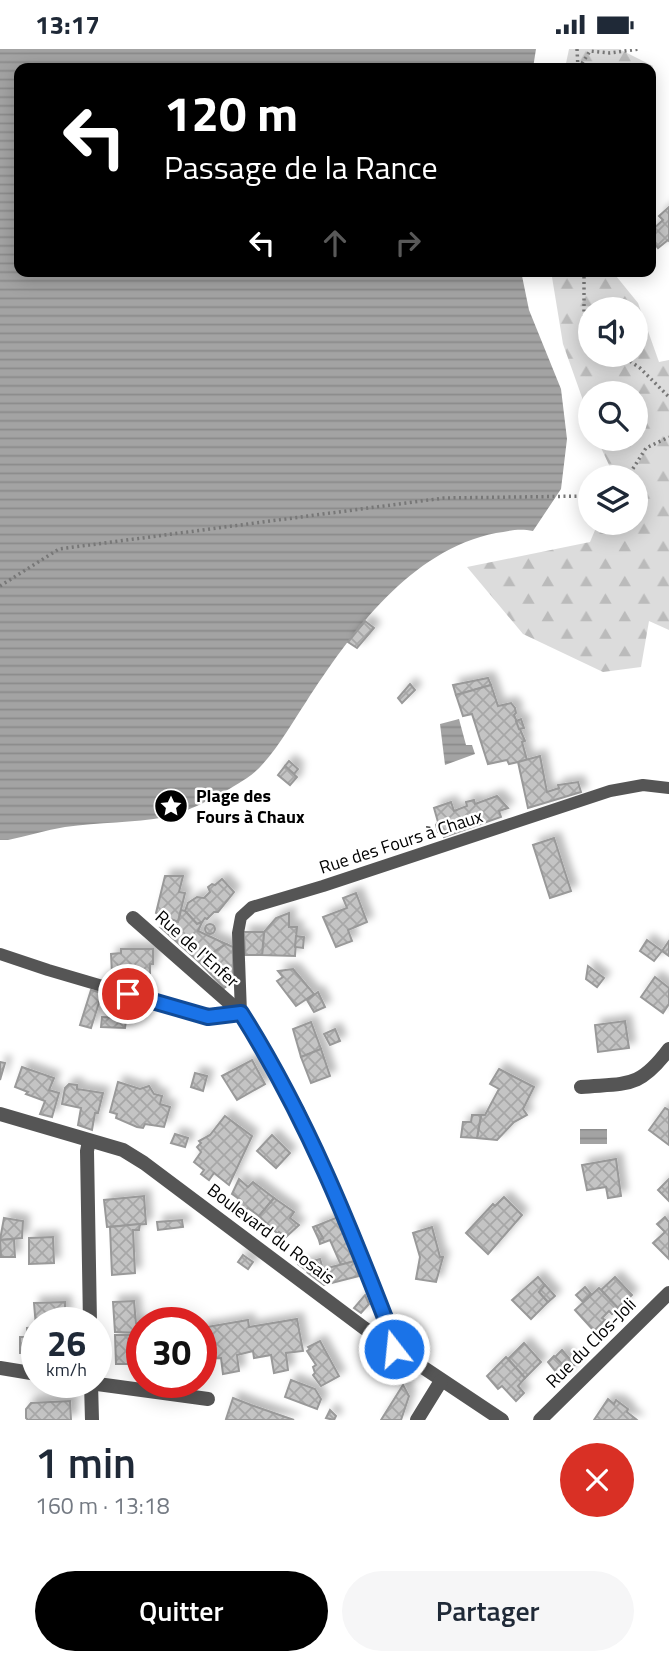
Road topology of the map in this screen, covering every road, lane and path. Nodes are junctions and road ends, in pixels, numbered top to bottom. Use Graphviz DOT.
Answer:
graph roads {
  1 [pos="639,49"];
  2 [pos="582,63"];
  3 [pos="584,277"];
  4 [pos="584,297"];
  5 [pos="640,367"];
  6 [pos="669,397"];
  7 [pos="669,437"];
  8 [pos="635,465"];
  9 [pos="578,496"];
  10 [pos="0,586"];
  11 [pos="669,788"];
  12 [pos="134,918"];
  13 [pos="0,954"];
  14 [pos="241,1013"];
  15 [pos="669,1049"];
  16 [pos="581,1087"];
  17 [pos="0,1114"];
  18 [pos="89,1141"];
  19 [pos="669,1293"];
  20 [pos="90,1307"];
  21 [pos="394,1349"];
  22 [pos="0,1368"];
  23 [pos="21,1371"];
  24 [pos="441,1381"];
  25 [pos="112,1386"];
  26 [pos="91,1398"];
  27 [pos="208,1399"];
  28 [pos="92,1420"];
  29 [pos="417,1420"];
  30 [pos="502,1420"];
  31 [pos="540,1420"];
  1 -- 2 [label="path"];
  3 -- 4 [label="path"];
  5 -- 6 [label="path"];
  7 -- 8 [label="path"];
  9 -- 10 [label="path"];
  11 -- 14 [label="lane, Rue des Fours à Chaux"];
  12 -- 14 [label="street, Rue de l'Enfer"];
  13 -- 14 [label="lane"];
  14 -- 21 [label="street, Rue de l'Enfer"];
  15 -- 16 [label="street"];
  17 -- 18 [label="street, Boulevard du Rosais"];
  18 -- 20 [label="street"];
  18 -- 21 [label="street, Boulevard du Rosais"];
  19 -- 31 [label="street, Rue du Clos-Joli"];
  21 -- 24 [label="street, Boulevard du Rosais"];
  22 -- 23 [label="street"];
  24 -- 29 [label="street"];
  24 -- 30 [label="street, Boulevard du Rosais"];
  25 -- 27 [label="street"];
  26 -- 28 [label="street"];
}
